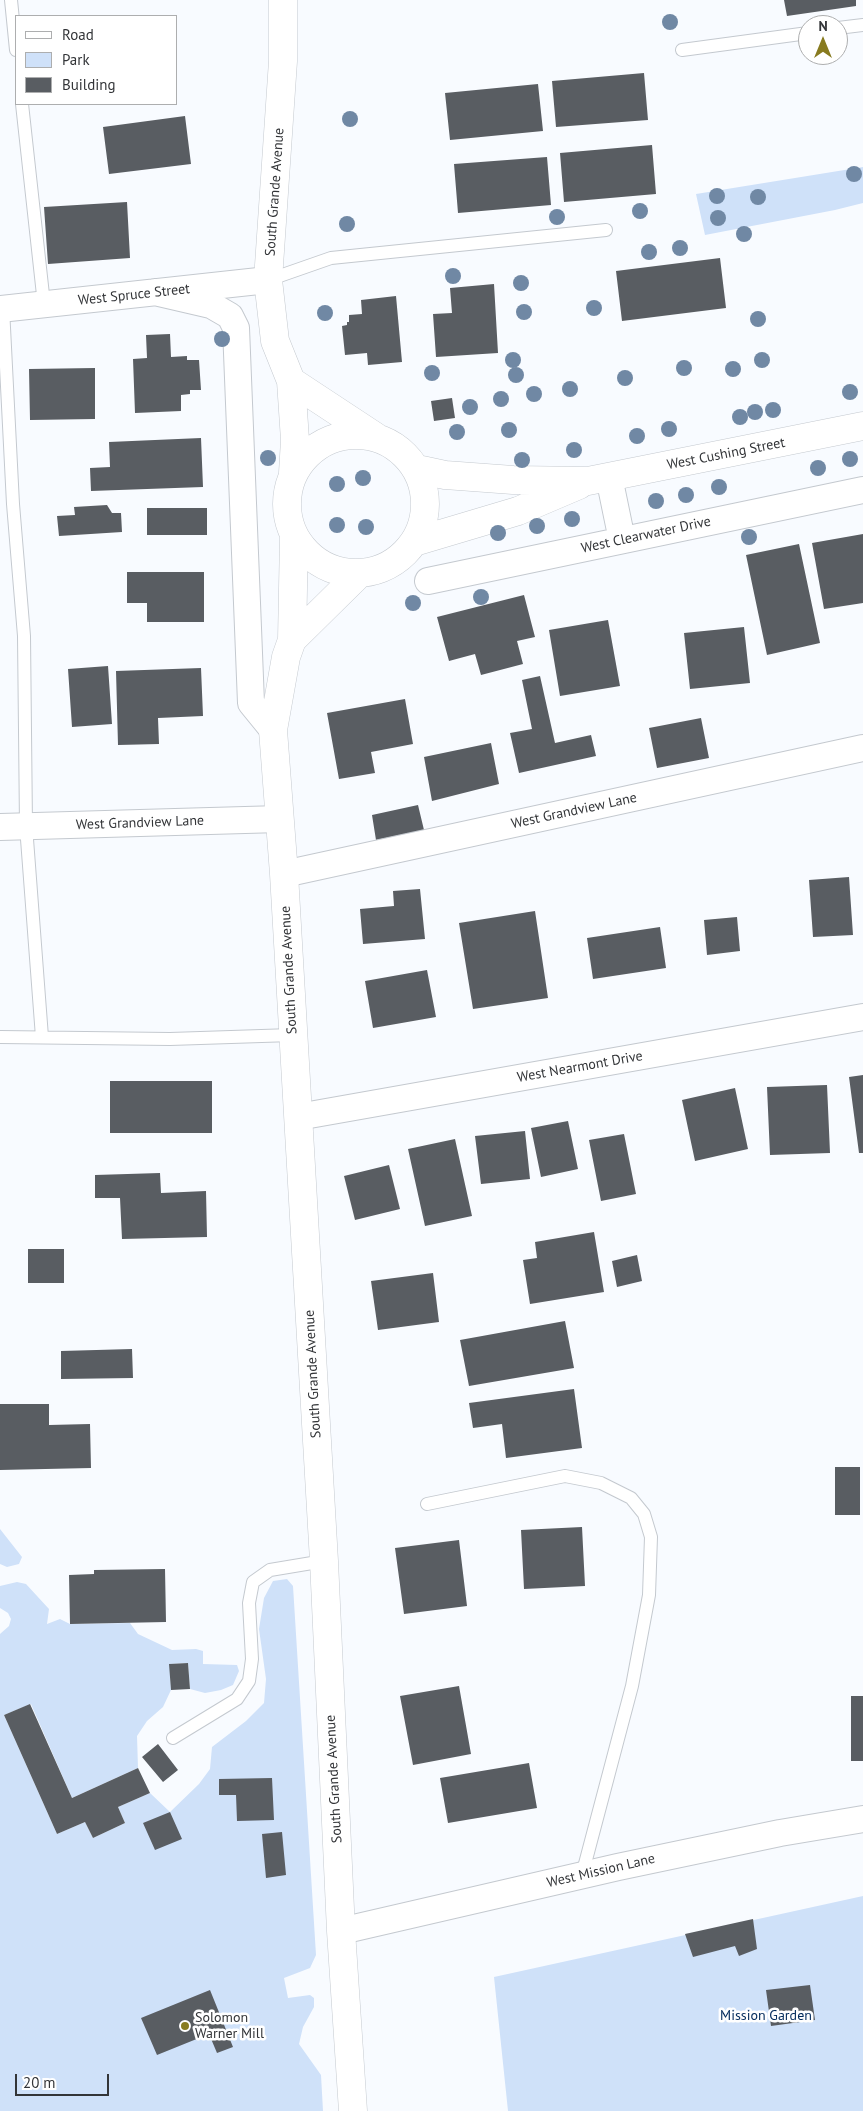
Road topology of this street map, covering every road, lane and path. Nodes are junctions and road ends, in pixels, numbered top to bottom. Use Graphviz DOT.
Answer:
graph roads {
  1 [pos="11,0"];
  2 [pos="284,0"];
  3 [pos="863,25"];
  4 [pos="848,27"];
  5 [pos="798,34"];
  6 [pos="15,40"];
  7 [pos="682,50"];
  8 [pos="22,105"];
  9 [pos="606,230"];
  10 [pos="268,280"];
  11 [pos="155,292"];
  12 [pos="44,304"];
  13 [pos="2,309"];
  14 [pos="290,381"];
  15 [pos="863,426"];
  16 [pos="378,438"];
  17 [pos="417,469"];
  18 [pos="293,473"];
  19 [pos="599,479"];
  20 [pos="863,490"];
  21 [pos="294,537"];
  22 [pos="622,540"];
  23 [pos="414,542"];
  24 [pos="360,573"];
  25 [pos="428,580"];
  26 [pos="292,640"];
  27 [pos="273,730"];
  28 [pos="863,748"];
  29 [pos="280,819"];
  30 [pos="26,826"];
  31 [pos="0,827"];
  32 [pos="284,874"];
  33 [pos="863,1017"];
  34 [pos="292,1035"];
  35 [pos="0,1037"];
  36 [pos="42,1037"];
  37 [pos="298,1118"];
  38 [pos="427,1504"];
  39 [pos="324,1561"];
  40 [pos="173,1738"];
  41 [pos="863,1819"];
  42 [pos="582,1876"];
  43 [pos="341,1931"];
  44 [pos="353,2111"];
  1 -- 6 [label="lane"];
  2 -- 10 [label="main road, South Grande Avenue"];
  3 -- 4 [label="lane"];
  5 -- 7 [label="lane"];
  8 -- 12 [label="lane"];
  9 -- 10 [label="lane"];
  10 -- 11 [label="street, West Spruce Street"];
  10 -- 14 [label="main road, South Grande Avenue"];
  11 -- 12 [label="street, West Spruce Street"];
  11 -- 27 [label="street"];
  12 -- 13 [label="street, West Spruce Street"];
  13 -- 30 [label="lane"];
  14 -- 16 [label="main road"];
  14 -- 18 [label="main road, South Grande Avenue"];
  15 -- 19 [label="main road, West Cushing Street"];
  16 -- 17 [label="main road"];
  16 -- 18 [label="main road"];
  17 -- 19 [label="main road, West Cushing Street"];
  17 -- 23 [label="main road"];
  18 -- 21 [label="main road"];
  19 -- 22 [label="street"];
  19 -- 23 [label="main road, West Cushing Street"];
  20 -- 22 [label="street, West Clearwater Drive"];
  21 -- 24 [label="main road"];
  21 -- 26 [label="main road, South Grande Avenue"];
  22 -- 25 [label="street, West Clearwater Drive"];
  23 -- 24 [label="main road"];
  24 -- 26 [label="main road, South Grande Avenue"];
  26 -- 27 [label="main road, South Grande Avenue"];
  27 -- 29 [label="main road, South Grande Avenue"];
  28 -- 32 [label="street, West Grandview Lane"];
  29 -- 30 [label="street, West Grandview Lane"];
  29 -- 32 [label="main road, South Grande Avenue"];
  30 -- 31 [label="street, West Grandview Lane"];
  30 -- 36 [label="lane"];
  32 -- 34 [label="main road, South Grande Avenue"];
  33 -- 37 [label="street, West Nearmont Drive"];
  34 -- 36 [label="lane"];
  34 -- 37 [label="main road, South Grande Avenue"];
  35 -- 36 [label="lane"];
  37 -- 39 [label="main road, South Grande Avenue"];
  38 -- 42 [label="lane"];
  39 -- 40 [label="lane"];
  39 -- 43 [label="main road, South Grande Avenue"];
  41 -- 42 [label="street, West Mission Lane"];
  42 -- 43 [label="street, West Mission Lane"];
  43 -- 44 [label="main road, South Grande Avenue"];
}
